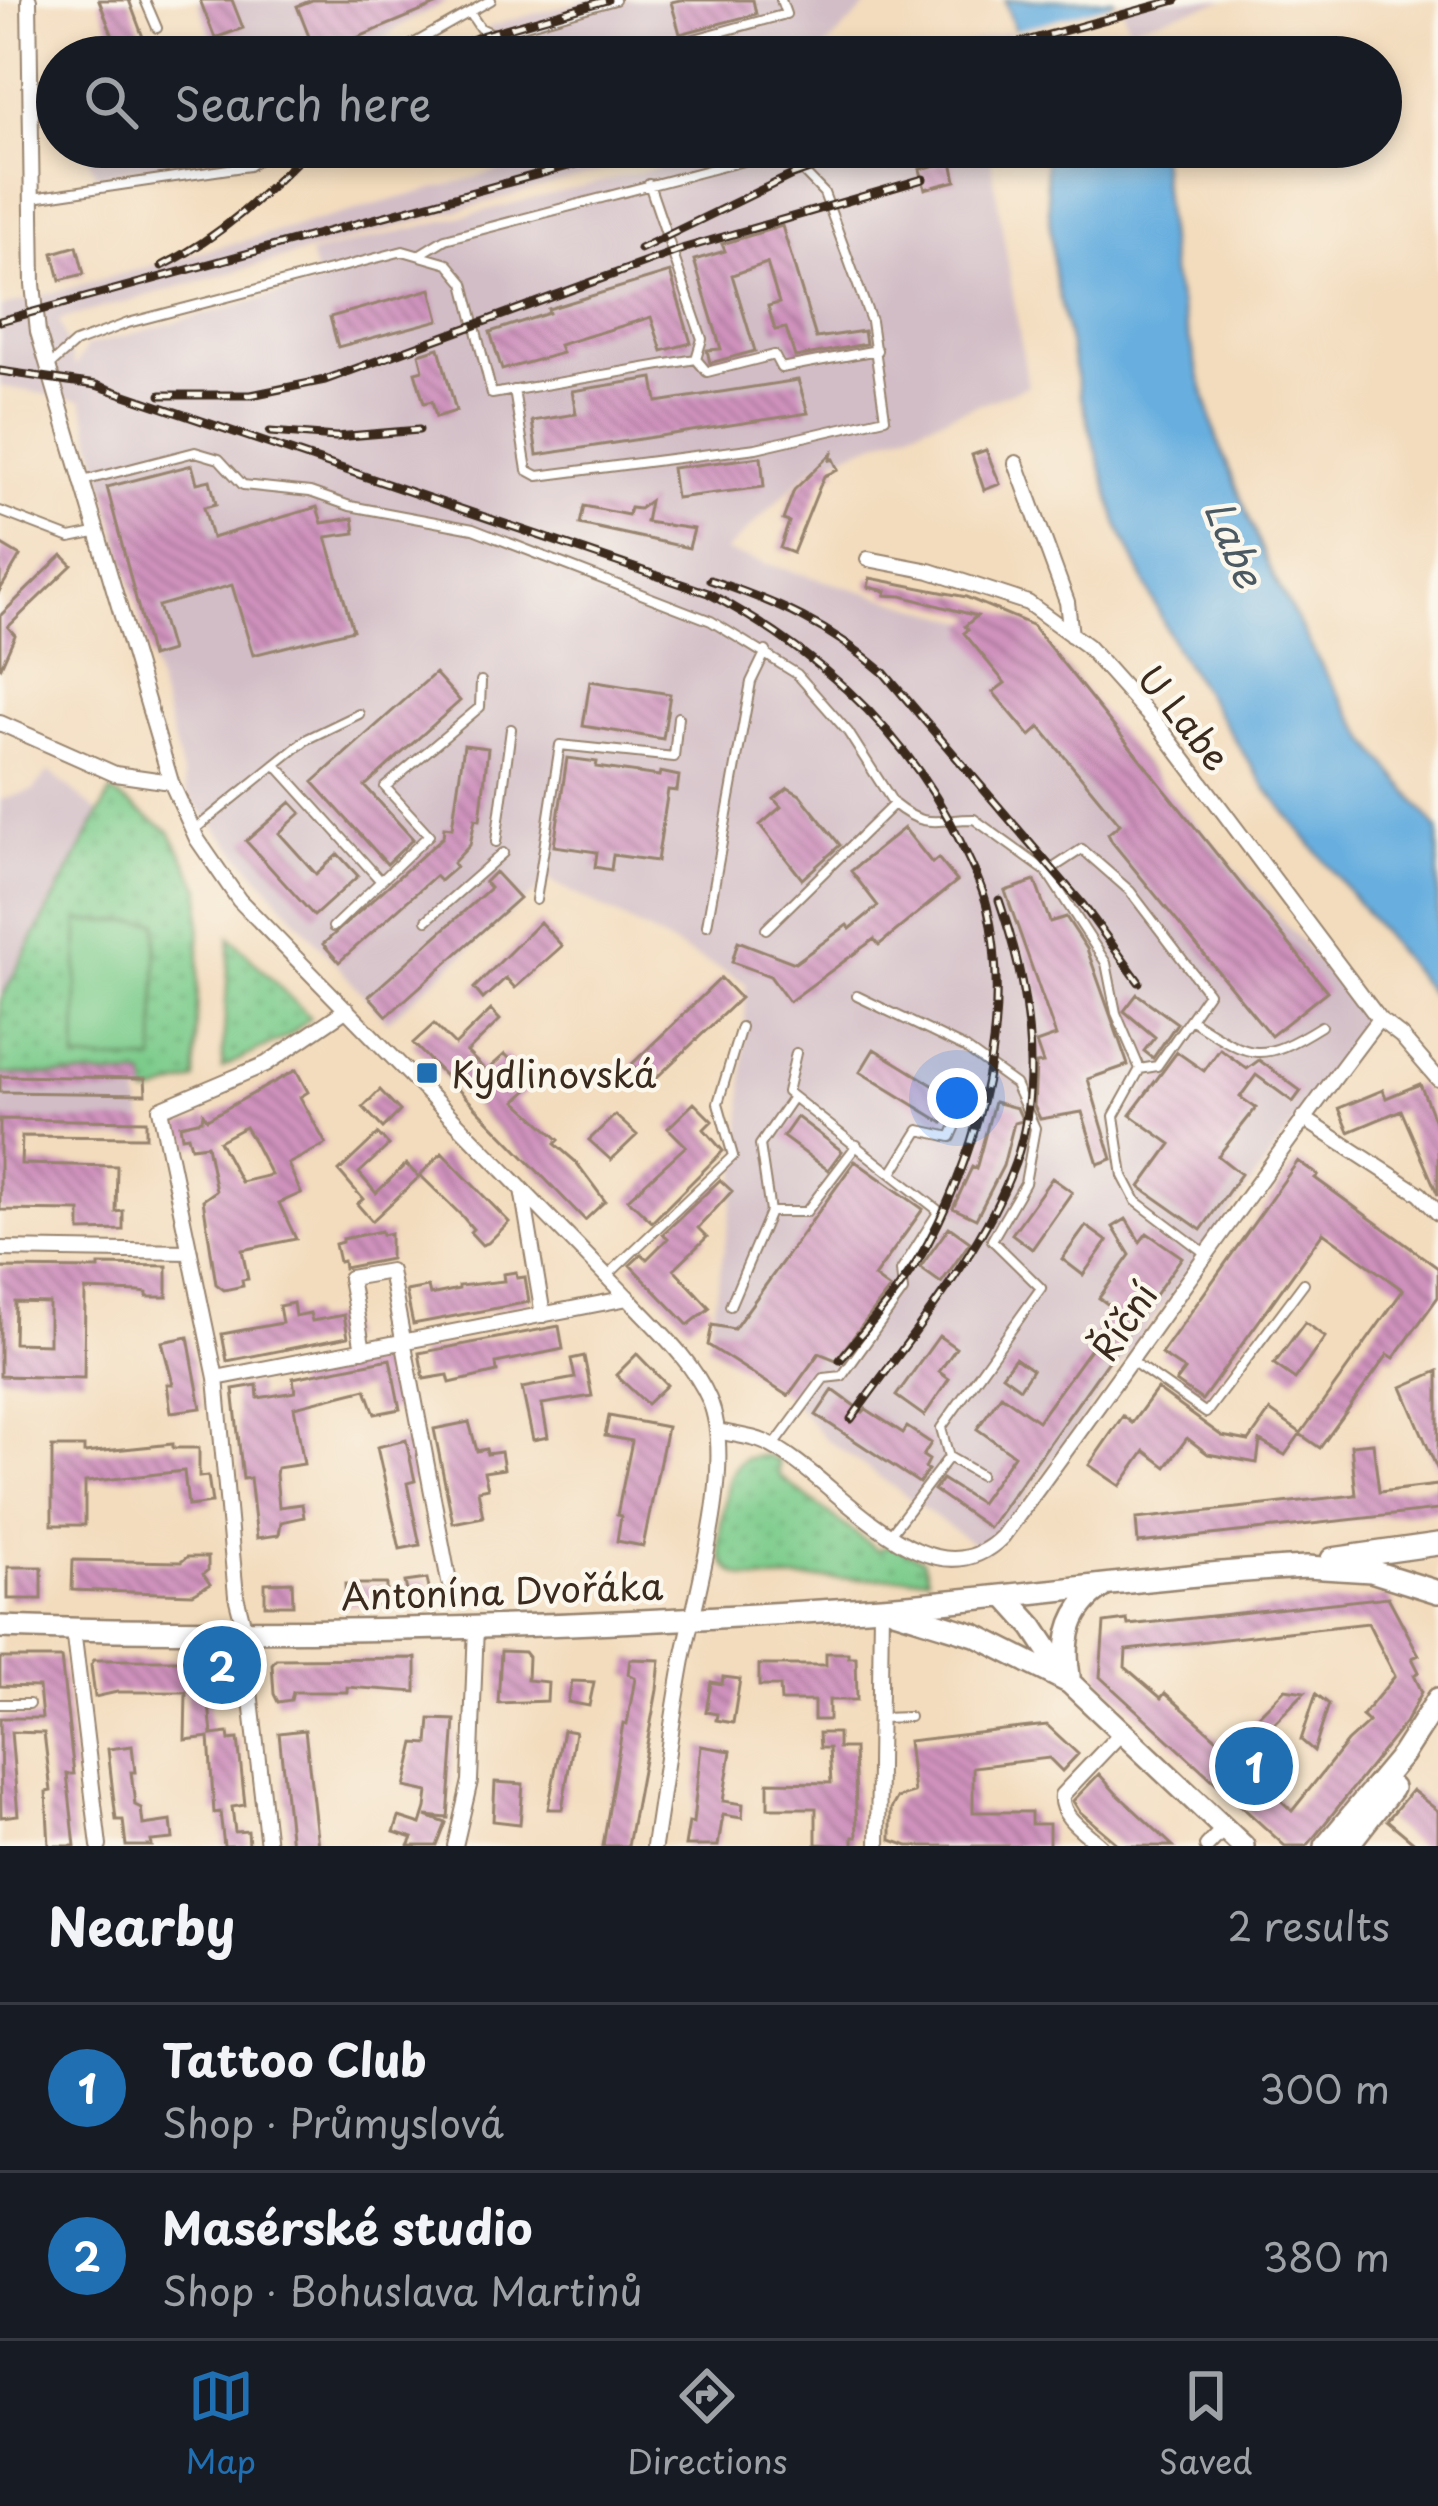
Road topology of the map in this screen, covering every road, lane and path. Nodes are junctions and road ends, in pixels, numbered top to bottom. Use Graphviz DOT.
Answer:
graph roads {
  1 [pos="28,0"];
  2 [pos="145,0"];
  3 [pos="615,0"];
  4 [pos="781,0"];
  5 [pos="488,2"];
  6 [pos="470,13"];
  7 [pos="157,28"];
  8 [pos="428,36"];
  9 [pos="708,36"];
  10 [pos="235,168"];
  11 [pos="713,168"];
  12 [pos="800,168"];
  13 [pos="649,184"];
  14 [pos="31,198"];
  15 [pos="422,254"];
  16 [pos="878,350"];
  17 [pos="696,359"];
  18 [pos="47,368"];
  19 [pos="514,390"];
  20 [pos="1016,463"];
  21 [pos="80,482"];
  22 [pos="0,511"];
  23 [pos="94,533"];
  24 [pos="868,560"];
  25 [pos="1071,635"];
  26 [pos="766,652"];
  27 [pos="481,681"];
  28 [pos="359,714"];
  29 [pos="678,717"];
  30 [pos="0,723"];
  31 [pos="511,729"];
  32 [pos="276,764"];
  33 [pos="170,782"];
  34 [pos="894,804"];
  35 [pos="193,831"];
  36 [pos="496,842"];
  37 [pos="503,853"];
  38 [pos="1047,872"];
  39 [pos="380,880"];
  40 [pos="536,900"];
  41 [pos="427,920"];
  42 [pos="707,925"];
  43 [pos="333,927"];
  44 [pos="766,929"];
  45 [pos="857,996"];
  46 [pos="347,1010"];
  47 [pos="1379,1018"];
  48 [pos="1190,1019"];
  49 [pos="1321,1026"];
  50 [pos="742,1027"];
  51 [pos="796,1053"];
  52 [pos="1140,1069"];
  53 [pos="1438,1079"];
  54 [pos="793,1097"];
  55 [pos="1304,1118"];
  56 [pos="958,1121"];
  57 [pos="857,1145"];
  58 [pos="892,1173"];
  59 [pos="522,1189"];
  60 [pos="770,1212"];
  61 [pos="1438,1213"];
  62 [pos="0,1249"];
  63 [pos="190,1252"];
  64 [pos="1205,1253"];
  65 [pos="605,1277"];
  66 [pos="1304,1282"];
  67 [pos="628,1298"];
  68 [pos="730,1306"];
  69 [pos="543,1315"];
  70 [pos="404,1342"];
  71 [pos="364,1350"];
  72 [pos="1133,1362"];
  73 [pos="216,1378"];
  74 [pos="718,1431"];
  75 [pos="773,1448"];
  76 [pos="949,1457"];
  77 [pos="980,1475"];
  78 [pos="890,1534"];
  79 [pos="1438,1544"];
  80 [pos="1284,1568"];
  81 [pos="449,1582"];
  82 [pos="1103,1587"];
  83 [pos="1438,1592"];
  84 [pos="1006,1597"];
  85 [pos="881,1607"];
  86 [pos="693,1617"];
  87 [pos="476,1626"];
  88 [pos="0,1627"];
  89 [pos="73,1629"];
  90 [pos="244,1631"];
  91 [pos="1070,1683"];
  92 [pos="1438,1699"];
  93 [pos="0,1704"];
  94 [pos="29,1704"];
  95 [pos="909,1717"];
  96 [pos="880,1719"];
  97 [pos="1122,1732"];
  98 [pos="1438,1732"];
  99 [pos="1224,1828"];
  100 [pos="99,1846"];
  101 [pos="268,1846"];
  102 [pos="455,1846"];
  103 [pos="654,1846"];
  104 [pos="878,1846"];
  105 [pos="1102,1846"];
  106 [pos="1207,1846"];
  107 [pos="1244,1846"];
  108 [pos="1326,1846"];
  109 [pos="1347,1846"];
  1 -- 14 [label="street"];
  2 -- 7 [label="lane"];
  3 -- 6 [label="lane"];
  4 -- 9 [label="lane"];
  5 -- 6 [label="lane"];
  6 -- 8 [label="lane"];
  10 -- 14 [label="lane"];
  11 -- 13 [label="lane"];
  12 -- 16 [label="lane"];
  13 -- 15 [label="lane"];
  13 -- 17 [label="lane"];
  14 -- 18 [label="street"];
  15 -- 18 [label="lane"];
  15 -- 19 [label="lane"];
  16 -- 17 [label="lane"];
  16 -- 19 [label="lane"];
  17 -- 19 [label="lane"];
  18 -- 21 [label="street"];
  20 -- 25 [label="street"];
  21 -- 23 [label="street"];
  21 -- 26 [label="lane"];
  22 -- 23 [label="lane"];
  23 -- 33 [label="street"];
  24 -- 25 [label="street, U Labe"];
  25 -- 47 [label="street, U Labe"];
  26 -- 34 [label="lane"];
  26 -- 42 [label="lane"];
  27 -- 39 [label="lane"];
  28 -- 32 [label="lane"];
  29 -- 40 [label="lane"];
  30 -- 33 [label="street"];
  31 -- 36 [label="lane"];
  32 -- 35 [label="lane"];
  32 -- 39 [label="lane"];
  33 -- 35 [label="street"];
  34 -- 38 [label="lane"];
  34 -- 44 [label="lane"];
  35 -- 46 [label="street"];
  37 -- 41 [label="lane"];
  38 -- 48 [label="lane"];
  38 -- 52 [label="lane"];
  39 -- 43 [label="lane"];
  45 -- 76 [label="lane"];
  46 -- 59 [label="street"];
  46 -- 63 [label="street"];
  47 -- 53 [label="street, U Labe"];
  47 -- 55 [label="street, Říční"];
  48 -- 49 [label="lane"];
  48 -- 52 [label="lane"];
  50 -- 65 [label="lane"];
  51 -- 54 [label="lane"];
  52 -- 64 [label="lane"];
  54 -- 57 [label="lane"];
  54 -- 60 [label="lane"];
  55 -- 61 [label="street"];
  55 -- 64 [label="street, Říční"];
  56 -- 58 [label="lane"];
  57 -- 58 [label="lane"];
  57 -- 60 [label="lane"];
  58 -- 75 [label="lane"];
  59 -- 65 [label="street"];
  59 -- 69 [label="street"];
  60 -- 68 [label="lane"];
  62 -- 63 [label="street"];
  63 -- 73 [label="street"];
  64 -- 72 [label="street, Říční"];
  65 -- 67 [label="street"];
  66 -- 72 [label="lane"];
  67 -- 69 [label="street"];
  67 -- 74 [label="street"];
  69 -- 70 [label="street"];
  70 -- 71 [label="street"];
  70 -- 71 [label="street"];
  70 -- 81 [label="street"];
  71 -- 73 [label="street"];
  72 -- 78 [label="street, Říční"];
  73 -- 90 [label="street"];
  74 -- 75 [label="street"];
  74 -- 86 [label="street"];
  75 -- 78 [label="street"];
  76 -- 77 [label="lane"];
  76 -- 78 [label="lane"];
  79 -- 80 [label="main road"];
  80 -- 82 [label="main road, Antonína Dvořáka"];
  80 -- 83 [label="main road"];
  82 -- 84 [label="main road, Antonína Dvořáka"];
  82 -- 91 [label="main road"];
  84 -- 85 [label="main road, Antonína Dvořáka"];
  84 -- 91 [label="main road"];
  85 -- 86 [label="main road, Antonína Dvořáka"];
  85 -- 91 [label="main road"];
  85 -- 96 [label="street"];
  86 -- 87 [label="main road, Antonína Dvořáka"];
  86 -- 103 [label="street"];
  87 -- 90 [label="main road, Antonína Dvořáka"];
  87 -- 102 [label="street"];
  88 -- 89 [label="main road, Antonína Dvořáka"];
  89 -- 90 [label="main road, Antonína Dvořáka"];
  89 -- 100 [label="street"];
  90 -- 101 [label="street"];
  91 -- 97 [label="main road"];
  92 -- 108 [label="main road"];
  93 -- 94 [label="lane"];
  95 -- 96 [label="lane"];
  96 -- 104 [label="street"];
  97 -- 99 [label="main road"];
  97 -- 105 [label="street"];
  98 -- 109 [label="main road"];
  99 -- 106 [label="street"];
  99 -- 107 [label="main road"];
}
